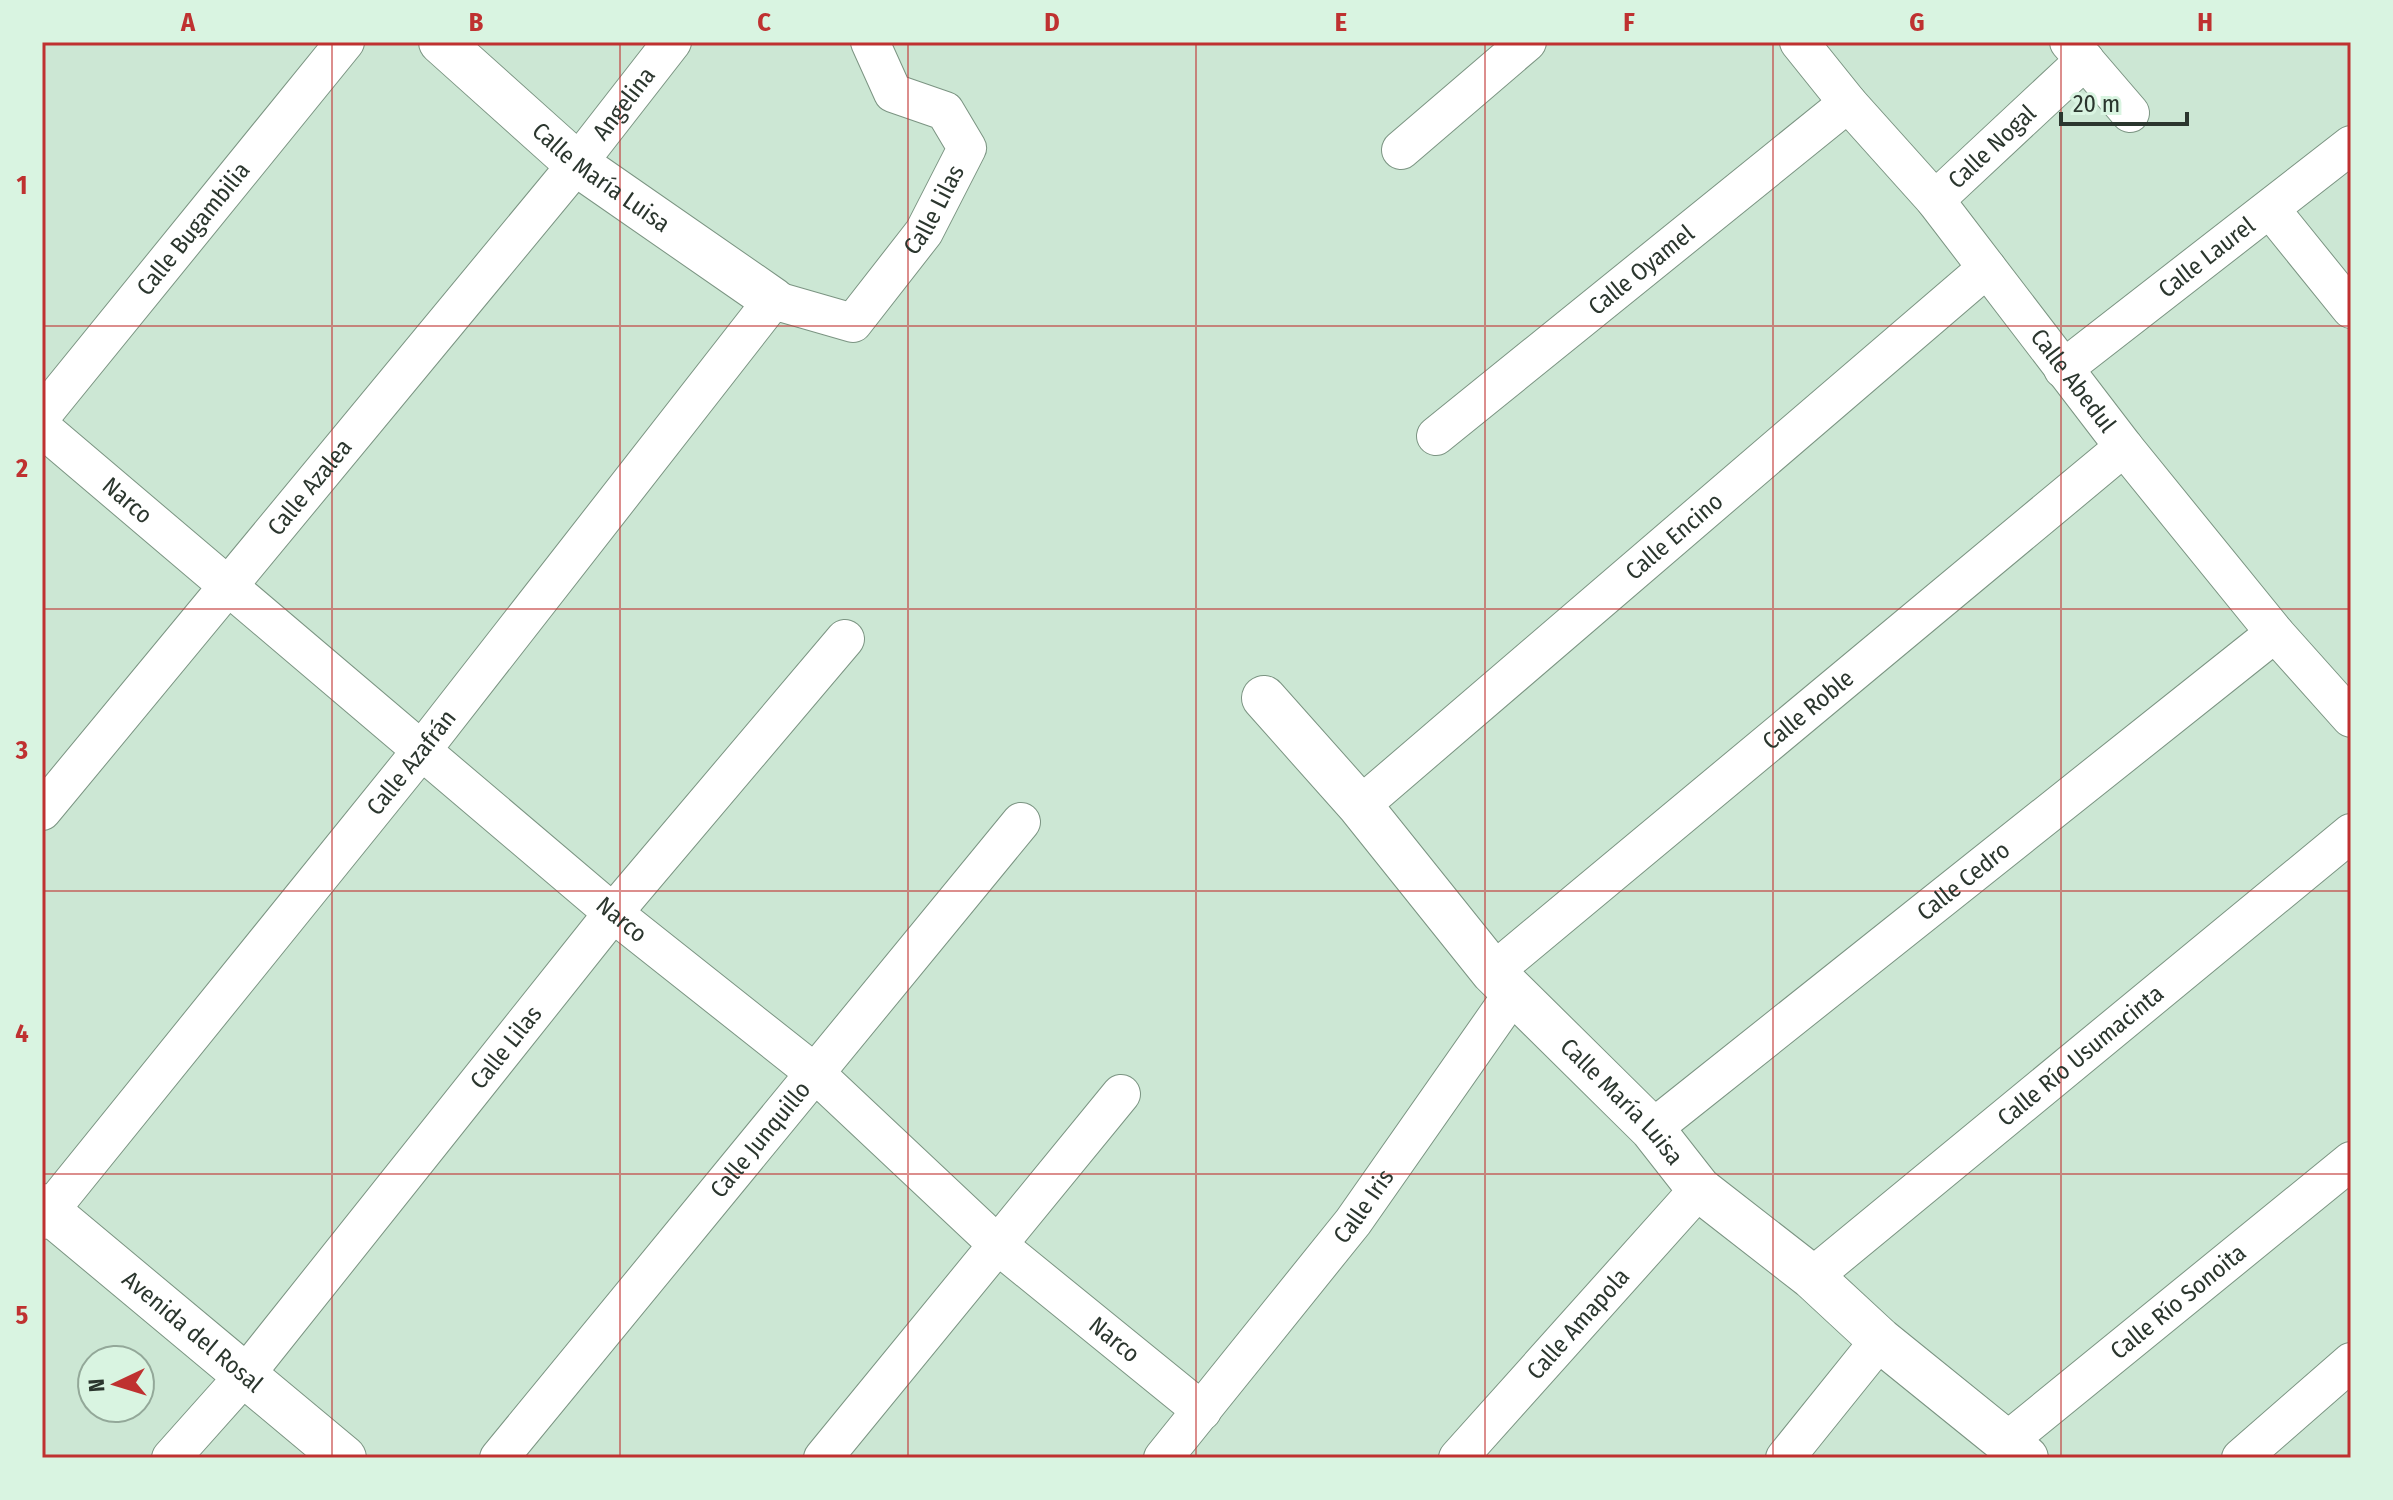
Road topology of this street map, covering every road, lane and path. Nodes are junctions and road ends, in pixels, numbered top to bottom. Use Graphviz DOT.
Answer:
graph roads {
  1 [pos="345,42"];
  2 [pos="441,42"];
  3 [pos="672,42"];
  4 [pos="870,42"];
  5 [pos="1527,42"];
  6 [pos="1799,42"];
  7 [pos="2077,51"];
  8 [pos="1848,103"];
  9 [pos="2130,113"];
  10 [pos="2351,145"];
  11 [pos="1401,150"];
  12 [pos="577,164"];
  13 [pos="1935,200"];
  14 [pos="2271,210"];
  15 [pos="1987,268"];
  16 [pos="773,300"];
  17 [pos="2351,309"];
  18 [pos="2063,369"];
  19 [pos="42,415"];
  20 [pos="42,428"];
  21 [pos="1436,436"];
  22 [pos="2124,447"];
  23 [pos="228,583"];
  24 [pos="2275,633"];
  25 [pos="845,639"];
  26 [pos="1264,698"];
  27 [pos="2351,718"];
  28 [pos="421,751"];
  29 [pos="1360,806"];
  30 [pos="42,811"];
  31 [pos="1021,822"];
  32 [pos="2351,833"];
  33 [pos="613,913"];
  34 [pos="1504,982"];
  35 [pos="816,1074"];
  36 [pos="1121,1094"];
  37 [pos="1652,1129"];
  38 [pos="2351,1161"];
  39 [pos="1699,1189"];
  40 [pos="44,1212"];
  41 [pos="999,1246"];
  42 [pos="1812,1277"];
  43 [pos="1880,1340"];
  44 [pos="2351,1362"];
  45 [pos="245,1375"];
  46 [pos="1202,1411"];
  47 [pos="2016,1450"];
  48 [pos="171,1458"];
  49 [pos="344,1458"];
  50 [pos="499,1458"];
  51 [pos="823,1458"];
  52 [pos="1163,1458"];
  53 [pos="1458,1458"];
  54 [pos="1785,1458"];
  55 [pos="2241,1458"];
  1 -- 19 [label="street, Calle Bugambilia"];
  2 -- 12 [label="street, Calle María Luisa"];
  3 -- 12 [label="street, Angelina"];
  4 -- 16 [label="street, Calle Lilas"];
  5 -- 11 [label="street"];
  6 -- 8 [label="street, Calle Abedul"];
  7 -- 9 [label="street, Calle Nogal"];
  7 -- 13 [label="street, Calle Nogal"];
  8 -- 13 [label="street, Calle Abedul"];
  8 -- 21 [label="street, Calle Oyamel"];
  10 -- 14 [label="street, Calle Laurel"];
  12 -- 16 [label="street, Calle María Luisa"];
  12 -- 23 [label="street, Calle Azalea"];
  13 -- 15 [label="street, Calle Abedul"];
  14 -- 17 [label="street"];
  14 -- 18 [label="street, Calle Laurel"];
  15 -- 18 [label="street, Calle Abedul"];
  15 -- 29 [label="street, Calle Encino"];
  16 -- 28 [label="street, Calle Azafrán"];
  18 -- 22 [label="street, Calle Abedul"];
  20 -- 23 [label="street, Narco"];
  22 -- 24 [label="street, Calle Abedul"];
  22 -- 34 [label="street, Calle Roble"];
  23 -- 28 [label="street, Narco"];
  23 -- 30 [label="street, Calle Azalea"];
  24 -- 27 [label="street, Calle Abedul"];
  24 -- 37 [label="street, Calle Cedro"];
  25 -- 33 [label="street, Calle Lilas"];
  26 -- 29 [label="street, Calle María Luisa"];
  28 -- 33 [label="street, Narco"];
  28 -- 40 [label="street, Calle Azafrán"];
  29 -- 34 [label="street, Calle María Luisa"];
  31 -- 35 [label="street, Calle Junquillo"];
  32 -- 42 [label="street, Calle Río Usumacinta"];
  33 -- 35 [label="street, Narco"];
  33 -- 45 [label="street, Calle Lilas"];
  34 -- 37 [label="street, Calle María Luisa"];
  34 -- 46 [label="street, Calle Iris"];
  35 -- 41 [label="street, Narco"];
  35 -- 50 [label="street, Calle Junquillo"];
  36 -- 41 [label="street"];
  37 -- 39 [label="street, Calle María Luisa"];
  38 -- 47 [label="street, Calle Río Sonoita"];
  39 -- 42 [label="street, Calle María Luisa"];
  39 -- 53 [label="street, Calle Amapola"];
  40 -- 45 [label="street, Avenida del Rosal"];
  41 -- 46 [label="street, Narco"];
  41 -- 51 [label="street"];
  42 -- 43 [label="street, Calle María Luisa"];
  43 -- 47 [label="street, Calle María Luisa"];
  43 -- 54 [label="street"];
  44 -- 55 [label="street"];
  45 -- 48 [label="street, Calle Lilas"];
  45 -- 49 [label="street, Avenida del Rosal"];
  46 -- 52 [label="street, Calle Iris"];
}
